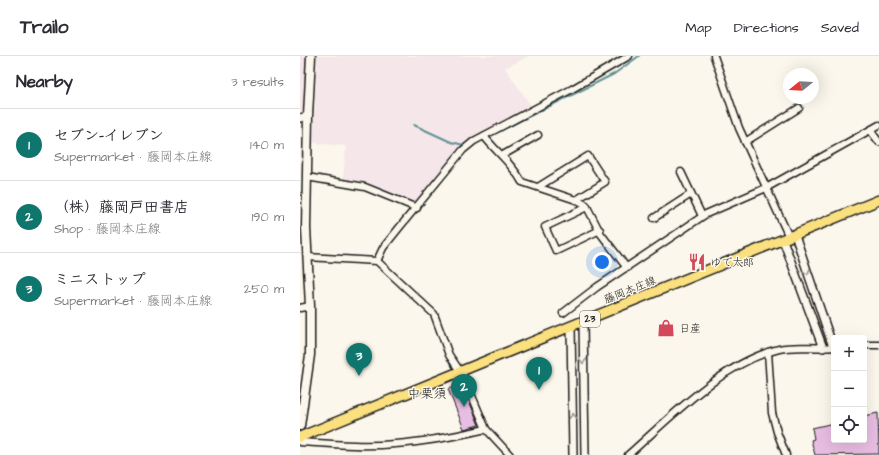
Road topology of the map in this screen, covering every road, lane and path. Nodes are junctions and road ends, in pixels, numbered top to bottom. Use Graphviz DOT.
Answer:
graph roads {
  1 [pos="311,56"];
  2 [pos="629,56"];
  3 [pos="714,56"];
  4 [pos="799,108"];
  5 [pos="304,117"];
  6 [pos="879,125"];
  7 [pos="870,130"];
  8 [pos="538,135"];
  9 [pos="484,136"];
  10 [pos="745,142"];
  11 [pos="879,142"];
  12 [pos="503,155"];
  13 [pos="682,172"];
  14 [pos="306,177"];
  15 [pos="538,187"];
  16 [pos="766,188"];
  17 [pos="691,194"];
  18 [pos="576,200"];
  19 [pos="879,200"];
  20 [pos="587,207"];
  21 [pos="417,208"];
  22 [pos="702,216"];
  23 [pos="654,218"];
  24 [pos="303,228"];
  25 [pos="600,230"];
  26 [pos="789,237"];
  27 [pos="307,256"];
  28 [pos="377,261"];
  29 [pos="627,268"];
  30 [pos="310,306"];
  31 [pos="300,308"];
  32 [pos="563,313"];
  33 [pos="583,322"];
  34 [pos="572,327"];
  35 [pos="831,340"];
  36 [pos="879,345"];
  37 [pos="867,346"];
  38 [pos="831,347"];
  39 [pos="823,348"];
  40 [pos="768,352"];
  41 [pos="461,372"];
  42 [pos="300,426"];
  43 [pos="486,429"];
  44 [pos="300,437"];
  45 [pos="300,442"];
  46 [pos="510,455"];
  47 [pos="573,455"];
  48 [pos="585,455"];
  49 [pos="628,455"];
  50 [pos="786,455"];
  1 -- 5 [label="main road"];
  2 -- 9 [label="street"];
  3 -- 10 [label="street"];
  4 -- 10 [label="street"];
  5 -- 14 [label="main road"];
  6 -- 7 [label="street"];
  7 -- 11 [label="street"];
  7 -- 16 [label="street"];
  8 -- 12 [label="street"];
  9 -- 12 [label="street"];
  9 -- 21 [label="street"];
  10 -- 16 [label="street"];
  12 -- 15 [label="street"];
  13 -- 17 [label="street"];
  14 -- 21 [label="street"];
  14 -- 24 [label="main road"];
  15 -- 18 [label="street"];
  15 -- 18 [label="street"];
  16 -- 22 [label="street"];
  16 -- 26 [label="street"];
  17 -- 22 [label="street"];
  17 -- 23 [label="street"];
  18 -- 20 [label="street"];
  19 -- 26 [label="main road, 藤岡本庄線 / 23"];
  20 -- 25 [label="street"];
  20 -- 25 [label="street"];
  21 -- 28 [label="street"];
  22 -- 29 [label="street"];
  24 -- 27 [label="main road"];
  25 -- 29 [label="street"];
  26 -- 33 [label="main road, 藤岡本庄線 / 23"];
  26 -- 35 [label="street, one-way"];
  26 -- 39 [label="street"];
  27 -- 28 [label="street"];
  27 -- 30 [label="main road"];
  28 -- 41 [label="street"];
  29 -- 32 [label="street"];
  30 -- 31 [label="street"];
  30 -- 42 [label="main road"];
  33 -- 34 [label="main road, 藤岡本庄線 / 23"];
  33 -- 48 [label="street, one-way"];
  34 -- 41 [label="main road, 藤岡本庄線 / 23"];
  47 -- 34 [label="street, one-way"];
  36 -- 37 [label="street"];
  38 -- 39 [label="street"];
  39 -- 40 [label="street"];
  40 -- 49 [label="street"];
  40 -- 50 [label="street"];
  41 -- 43 [label="street"];
  41 -- 44 [label="main road, 藤岡本庄線 / 23"];
  43 -- 45 [label="street"];
  43 -- 46 [label="street"];
}
